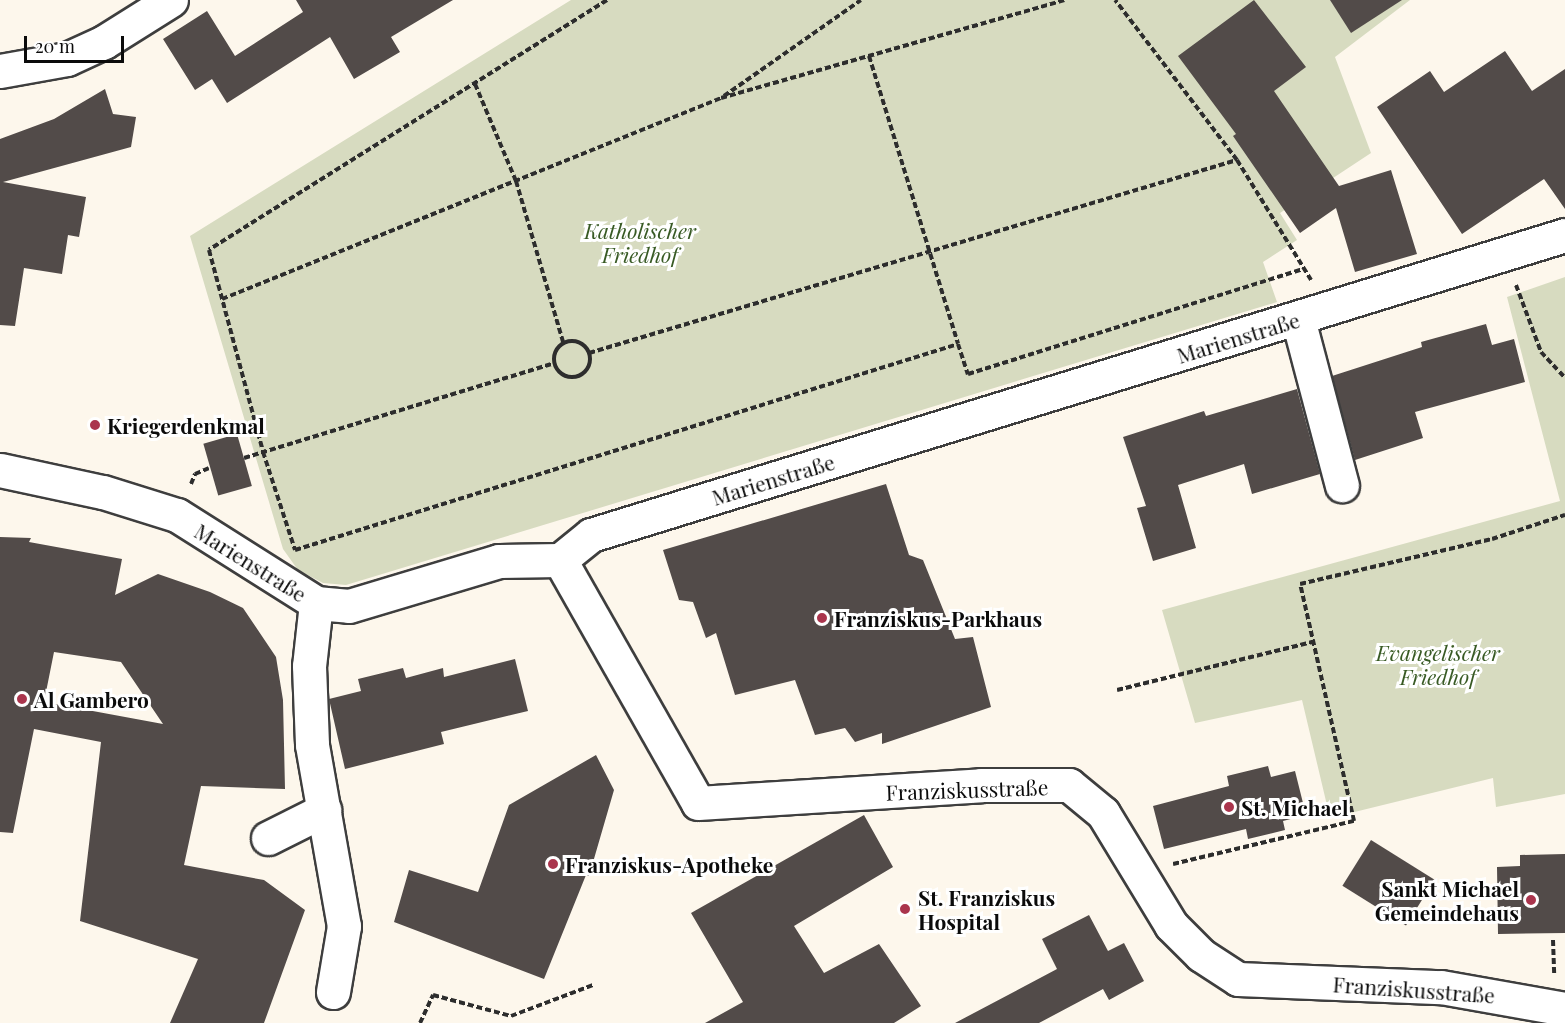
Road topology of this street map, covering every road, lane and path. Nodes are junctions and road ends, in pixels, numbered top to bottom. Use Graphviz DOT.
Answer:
graph roads {
  1 [pos="171,0"];
  2 [pos="606,0"];
  3 [pos="861,0"];
  4 [pos="1064,0"];
  5 [pos="1115,0"];
  6 [pos="869,56"];
  7 [pos="0,71"];
  8 [pos="475,84"];
  9 [pos="721,98"];
  10 [pos="1238,160"];
  11 [pos="516,181"];
  12 [pos="1565,235"];
  13 [pos="930,252"];
  14 [pos="1495,257"];
  15 [pos="1304,269"];
  16 [pos="222,299"];
  17 [pos="1329,309"];
  18 [pos="1298,319"];
  19 [pos="563,342"];
  20 [pos="958,344"];
  21 [pos="589,353"];
  22 [pos="554,363"];
  23 [pos="1565,378"];
  24 [pos="263,452"];
  25 [pos="244,458"];
  26 [pos="0,470"];
  27 [pos="1342,485"];
  28 [pos="1565,514"];
  29 [pos="560,560"];
  30 [pos="316,603"];
  31 [pos="1313,642"];
  32 [pos="1117,690"];
  33 [pos="324,810"];
  34 [pos="268,838"];
  35 [pos="1138,872"];
  36 [pos="593,985"];
  37 [pos="333,992"];
  38 [pos="1565,1009"];
  39 [pos="420,1023"];
  1 -- 7 [label="street"];
  2 -- 8 [label="path"];
  3 -- 9 [label="path"];
  4 -- 6 [label="path"];
  5 -- 10 [label="path"];
  6 -- 9 [label="path"];
  6 -- 13 [label="path"];
  8 -- 11 [label="path"];
  8 -- 16 [label="path"];
  9 -- 11 [label="path"];
  10 -- 13 [label="path"];
  10 -- 15 [label="path"];
  11 -- 16 [label="path"];
  11 -- 19 [label="path"];
  12 -- 14 [label="street, Marienstraße"];
  13 -- 20 [label="path"];
  13 -- 21 [label="path"];
  14 -- 17 [label="street, Marienstraße"];
  14 -- 23 [label="path"];
  15 -- 17 [label="path"];
  15 -- 20 [label="path"];
  16 -- 24 [label="path"];
  17 -- 18 [label="street, Marienstraße"];
  18 -- 27 [label="street"];
  18 -- 29 [label="street, Marienstraße"];
  19 -- 21 [label="path"];
  19 -- 22 [label="path"];
  20 -- 24 [label="path"];
  21 -- 22 [label="path"];
  22 -- 24 [label="path"];
  24 -- 25 [label="path"];
  26 -- 30 [label="street, Marienstraße"];
  28 -- 31 [label="path"];
  29 -- 30 [label="street, Marienstraße"];
  29 -- 35 [label="street, Franziskusstraße"];
  30 -- 33 [label="street"];
  31 -- 32 [label="path"];
  31 -- 35 [label="path"];
  33 -- 34 [label="street"];
  33 -- 37 [label="street"];
  35 -- 38 [label="street, Franziskusstraße"];
  36 -- 39 [label="path"];
}
